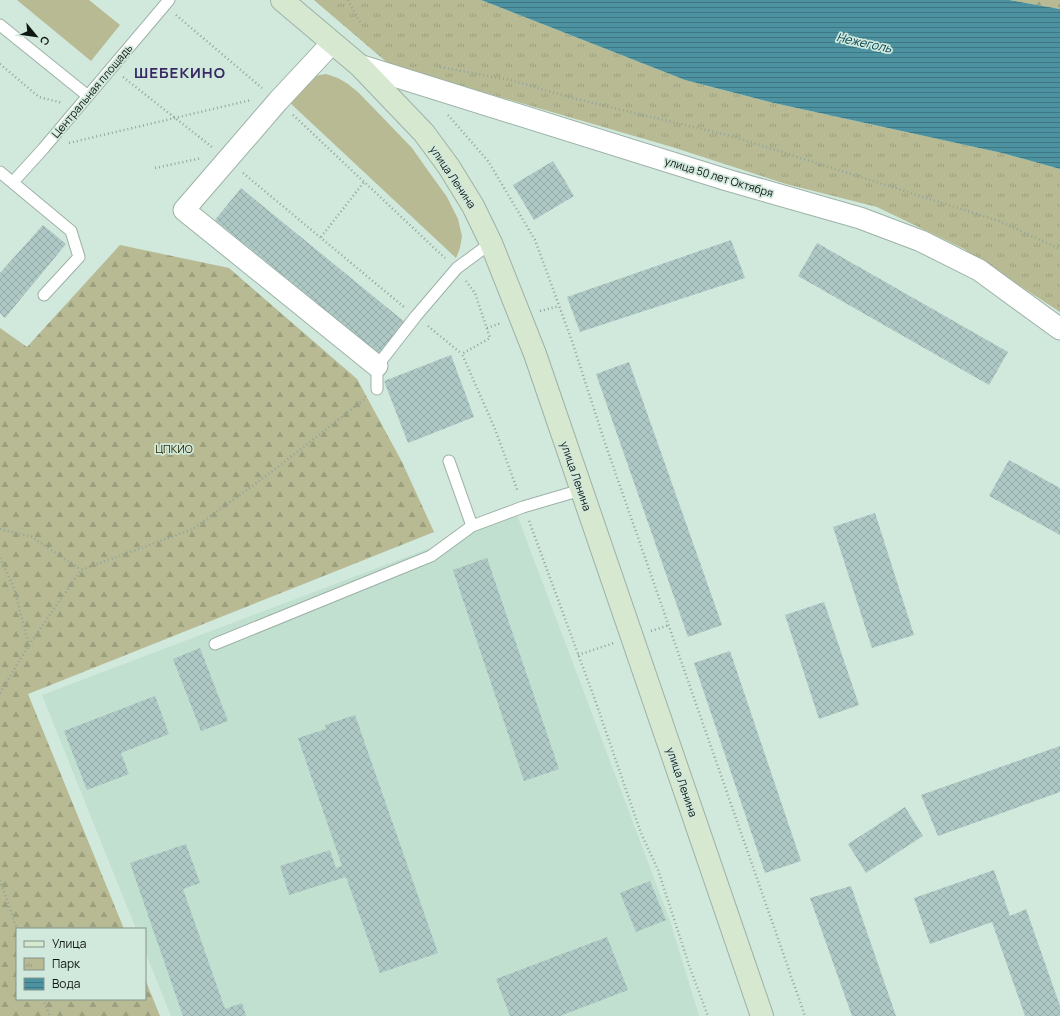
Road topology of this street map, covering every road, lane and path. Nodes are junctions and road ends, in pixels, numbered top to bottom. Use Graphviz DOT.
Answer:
graph roads {
  1 [pos="282,0"];
  2 [pos="348,0"];
  3 [pos="167,3"];
  4 [pos="360,22"];
  5 [pos="0,25"];
  6 [pos="332,43"];
  7 [pos="0,64"];
  8 [pos="359,65"];
  9 [pos="439,67"];
  10 [pos="111,68"];
  11 [pos="88,96"];
  12 [pos="274,98"];
  13 [pos="78,107"];
  14 [pos="448,115"];
  15 [pos="174,118"];
  16 [pos="43,149"];
  17 [pos="224,157"];
  18 [pos="155,168"];
  19 [pos="0,172"];
  20 [pos="13,182"];
  21 [pos="364,182"];
  22 [pos="320,237"];
  23 [pos="491,243"];
  24 [pos="1060,249"];
  25 [pos="456,268"];
  26 [pos="44,295"];
  27 [pos="416,316"];
  28 [pos="1060,329"];
  29 [pos="462,354"];
  30 [pos="377,366"];
  31 [pos="377,389"];
  32 [pos="449,462"];
  33 [pos="581,490"];
  34 [pos="523,507"];
  35 [pos="472,526"];
  36 [pos="0,529"];
  37 [pos="0,558"];
  38 [pos="81,570"];
  39 [pos="215,644"];
  40 [pos="29,645"];
  41 [pos="0,693"];
  42 [pos="0,880"];
  43 [pos="17,928"];
  44 [pos="43,1000"];
  45 [pos="50,1016"];
  46 [pos="708,1016"];
  47 [pos="762,1016"];
  48 [pos="805,1016"];
  1 -- 6 [label="street, улица Ленина"];
  2 -- 4 [label="path"];
  3 -- 10 [label="lane, Центральная площадь"];
  3 -- 12 [label="path"];
  5 -- 11 [label="lane"];
  6 -- 8 [label="street, улица Ленина"];
  6 -- 12 [label="street"];
  7 -- 13 [label="path"];
  8 -- 23 [label="street, улица Ленина"];
  8 -- 28 [label="street, улица 50 лет Октября"];
  9 -- 24 [label="path"];
  10 -- 11 [label="lane, Центральная площадь"];
  10 -- 15 [label="path"];
  11 -- 13 [label="lane, Центральная площадь"];
  12 -- 15 [label="path"];
  12 -- 17 [label="street"];
  12 -- 21 [label="path"];
  13 -- 16 [label="lane, Центральная площадь"];
  14 -- 48 [label="path"];
  15 -- 16 [label="path"];
  15 -- 17 [label="path"];
  16 -- 20 [label="lane, Центральная площадь"];
  17 -- 18 [label="path"];
  17 -- 22 [label="path"];
  17 -- 30 [label="street"];
  19 -- 20 [label="lane"];
  20 -- 26 [label="lane"];
  21 -- 22 [label="path"];
  21 -- 25 [label="path"];
  22 -- 27 [label="path"];
  23 -- 25 [label="lane"];
  23 -- 33 [label="street, улица Ленина"];
  25 -- 27 [label="lane"];
  25 -- 29 [label="path"];
  27 -- 29 [label="path"];
  27 -- 30 [label="lane"];
  29 -- 34 [label="path"];
  30 -- 31 [label="lane"];
  31 -- 38 [label="path"];
  32 -- 35 [label="lane"];
  33 -- 34 [label="lane"];
  33 -- 47 [label="street, улица Ленина"];
  34 -- 35 [label="lane"];
  34 -- 46 [label="path"];
  35 -- 39 [label="lane"];
  36 -- 38 [label="path"];
  37 -- 40 [label="path"];
  38 -- 40 [label="path"];
  40 -- 41 [label="path"];
  42 -- 43 [label="path"];
  44 -- 45 [label="path"];
}
